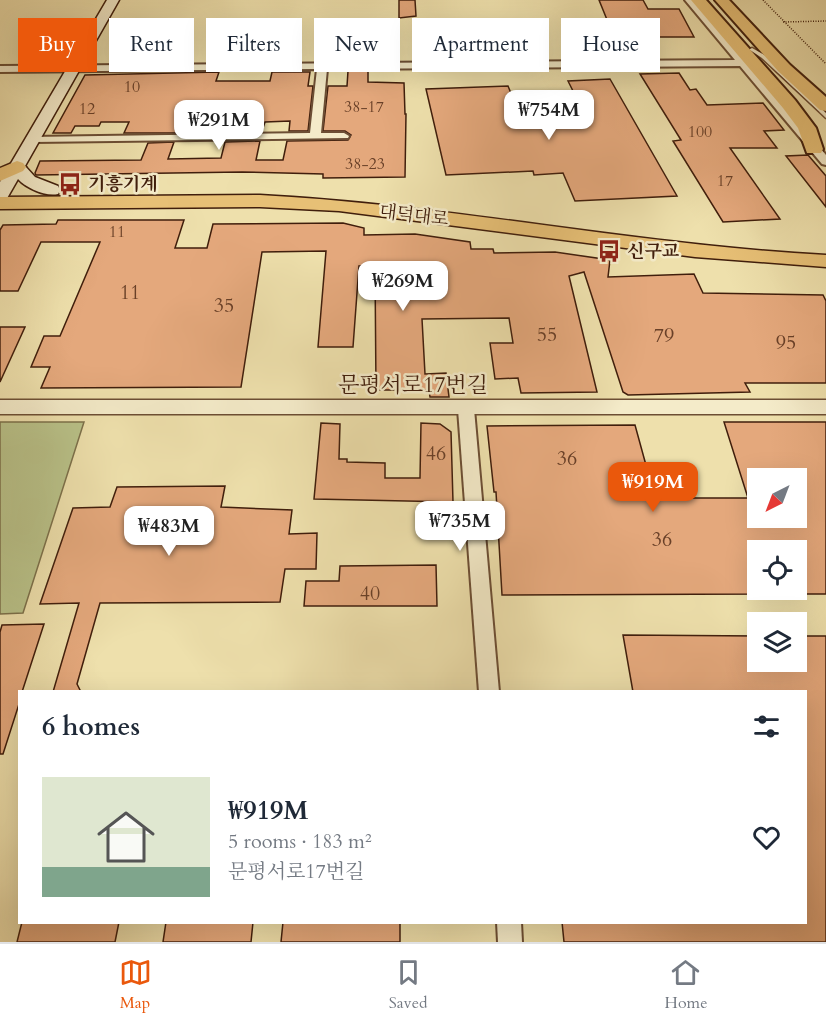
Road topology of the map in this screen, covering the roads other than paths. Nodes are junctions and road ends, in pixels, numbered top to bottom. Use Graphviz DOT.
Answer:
graph roads {
  1 [pos="113,0"];
  2 [pos="689,0"];
  3 [pos="698,0"];
  4 [pos="707,0"];
  5 [pos="721,0"];
  6 [pos="97,27"];
  7 [pos="760,50"];
  8 [pos="741,63"];
  9 [pos="400,66"];
  10 [pos="314,67"];
  11 [pos="97,68"];
  12 [pos="0,69"];
  13 [pos="18,69"];
  14 [pos="71,72"];
  15 [pos="321,72"];
  16 [pos="826,95"];
  17 [pos="826,106"];
  18 [pos="826,116"];
  19 [pos="826,132"];
  20 [pos="315,136"];
  21 [pos="344,136"];
  22 [pos="34,139"];
  23 [pos="820,153"];
  24 [pos="826,162"];
  25 [pos="17,167"];
  26 [pos="1,191"];
  27 [pos="48,197"];
  28 [pos="0,219"];
  29 [pos="826,245"];
  30 [pos="826,261"];
  31 [pos="0,407"];
  32 [pos="826,407"];
  33 [pos="466,409"];
  34 [pos="489,690"];
  35 [pos="509,924"];
  36 [pos="510,942"];
  1 -- 6 [label="main road"];
  2 -- 8 [label="street"];
  3 -- 23 [label="highway"];
  4 -- 7 [label="highway"];
  5 -- 7 [label="highway"];
  7 -- 16 [label="highway"];
  7 -- 17 [label="highway"];
  7 -- 18 [label="lane"];
  7 -- 19 [label="highway"];
  8 -- 9 [label="street"];
  8 -- 23 [label="street"];
  10 -- 11 [label="street"];
  12 -- 13 [label="street"];
  14 -- 22 [label="main road"];
  15 -- 20 [label="street"];
  20 -- 21 [label="street"];
  20 -- 22 [label="street"];
  22 -- 25 [label="main road"];
  23 -- 24 [label="street"];
  25 -- 26 [label="main road"];
  25 -- 27 [label="main road"];
  26 -- 27 [label="main road, 대덕대로"];
  27 -- 28 [label="main road"];
  27 -- 29 [label="main road, 대덕대로"];
  27 -- 30 [label="main road, 대덕대로"];
  31 -- 33 [label="street, 문평서로17번길"];
  32 -- 33 [label="street, 문평서로17번길"];
  33 -- 34 [label="street"];
  35 -- 36 [label="street"];
}
